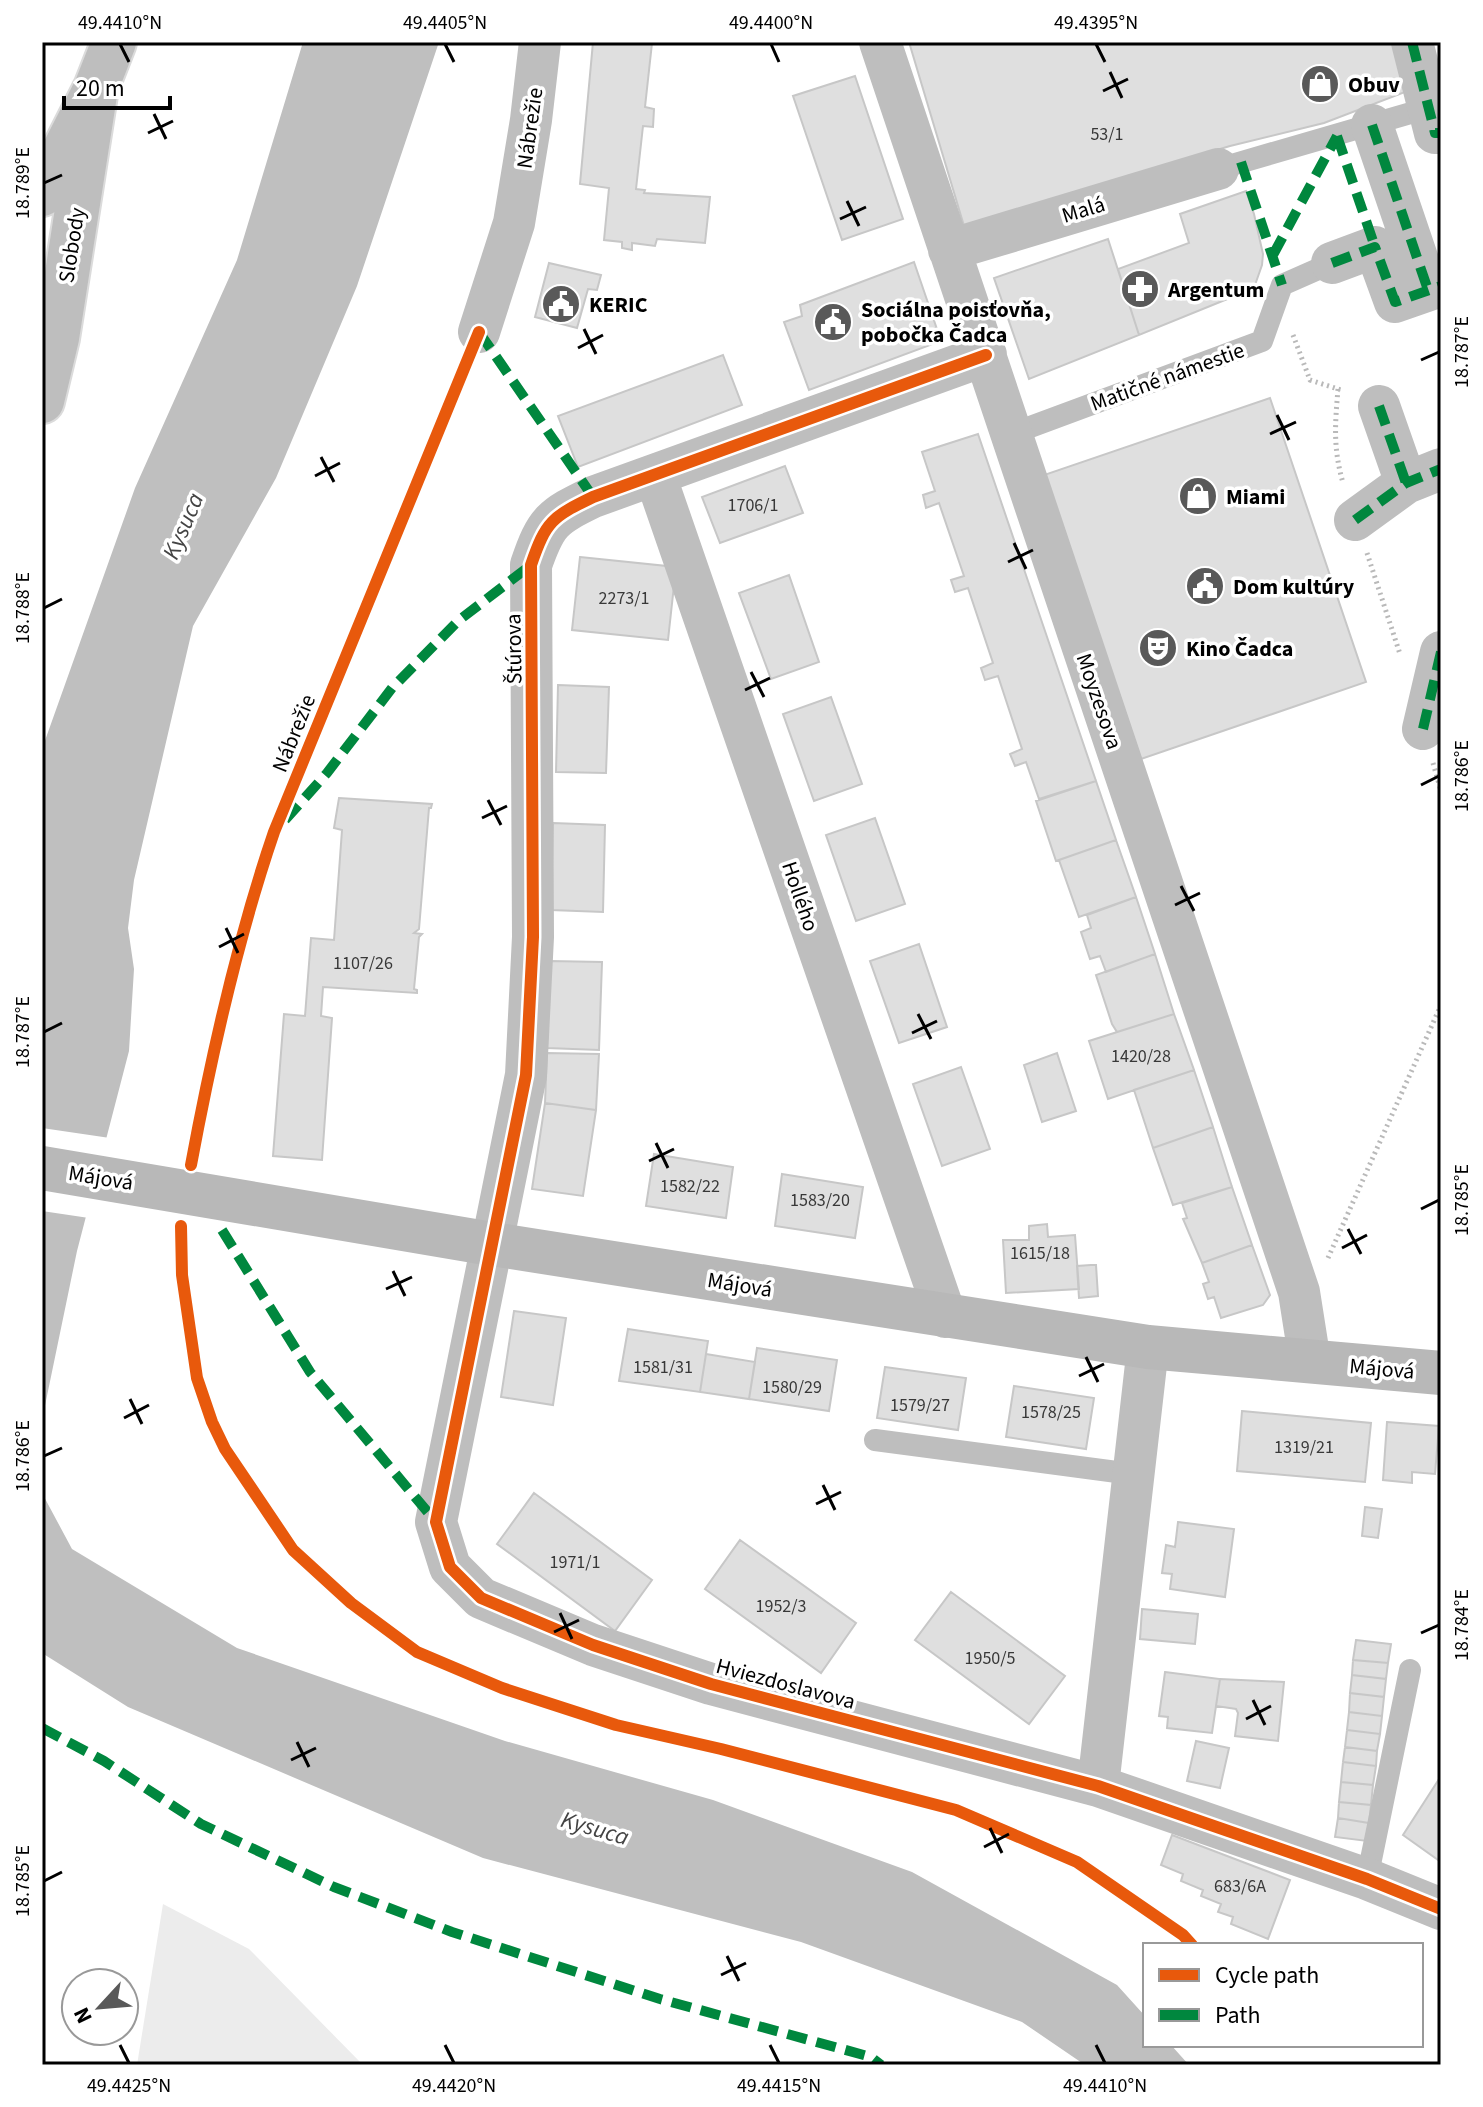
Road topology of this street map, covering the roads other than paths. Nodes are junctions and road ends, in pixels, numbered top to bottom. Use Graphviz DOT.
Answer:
graph roads {
  1 [pos="114,42"];
  2 [pos="540,42"];
  3 [pos="880,42"];
  4 [pos="1412,42"];
  5 [pos="96,88"];
  6 [pos="1435,120"];
  7 [pos="1372,125"];
  8 [pos="1218,169"];
  9 [pos="42,194"];
  10 [pos="949,250"];
  11 [pos="1332,263"];
  12 [pos="1435,288"];
  13 [pos="479,332"];
  14 [pos="986,355"];
  15 [pos="42,401"];
  16 [pos="1379,406"];
  17 [pos="1011,434"];
  18 [pos="655,475"];
  19 [pos="1424,476"];
  20 [pos="1355,520"];
  21 [pos="1422,656"];
  22 [pos="1423,729"];
  23 [pos="42,1168"];
  24 [pos="492,1244"];
  25 [pos="946,1317"];
  26 [pos="1148,1347"];
  27 [pos="1310,1362"];
  28 [pos="1441,1373"];
  29 [pos="875,1440"];
  30 [pos="1132,1474"];
  31 [pos="1410,1670"];
  32 [pos="1098,1786"];
  33 [pos="1367,1879"];
  34 [pos="1441,1909"];
  1 -- 5 [label="main road, Slobody"];
  2 -- 13 [label="street, Nábrežie"];
  3 -- 10 [label="street, Moyzesova"];
  4 -- 6 [label="street"];
  5 -- 9 [label="main road, Slobody"];
  5 -- 15 [label="main road, Slobody"];
  6 -- 7 [label="lane"];
  7 -- 8 [label="lane"];
  7 -- 12 [label="street"];
  8 -- 10 [label="street, Malá"];
  10 -- 14 [label="street, Moyzesova"];
  11 -- 12 [label="street"];
  11 -- 17 [label="lane, Matičné námestie"];
  14 -- 17 [label="street, Moyzesova"];
  14 -- 18 [label="street, Štúrova"];
  16 -- 19 [label="street"];
  17 -- 27 [label="street, Moyzesova"];
  18 -- 24 [label="street, Štúrova"];
  18 -- 25 [label="street, Hollého"];
  19 -- 20 [label="street"];
  21 -- 22 [label="street"];
  23 -- 24 [label="main road, Májová"];
  24 -- 25 [label="main road, Májová"];
  24 -- 32 [label="street, Hviezdoslavova"];
  25 -- 26 [label="main road, Májová"];
  26 -- 27 [label="main road, Májová"];
  26 -- 30 [label="street"];
  27 -- 28 [label="main road, Májová"];
  29 -- 30 [label="lane"];
  30 -- 32 [label="street"];
  31 -- 33 [label="lane"];
  32 -- 33 [label="street, Hviezdoslavova"];
  33 -- 34 [label="street, Hviezdoslavova"];
}
